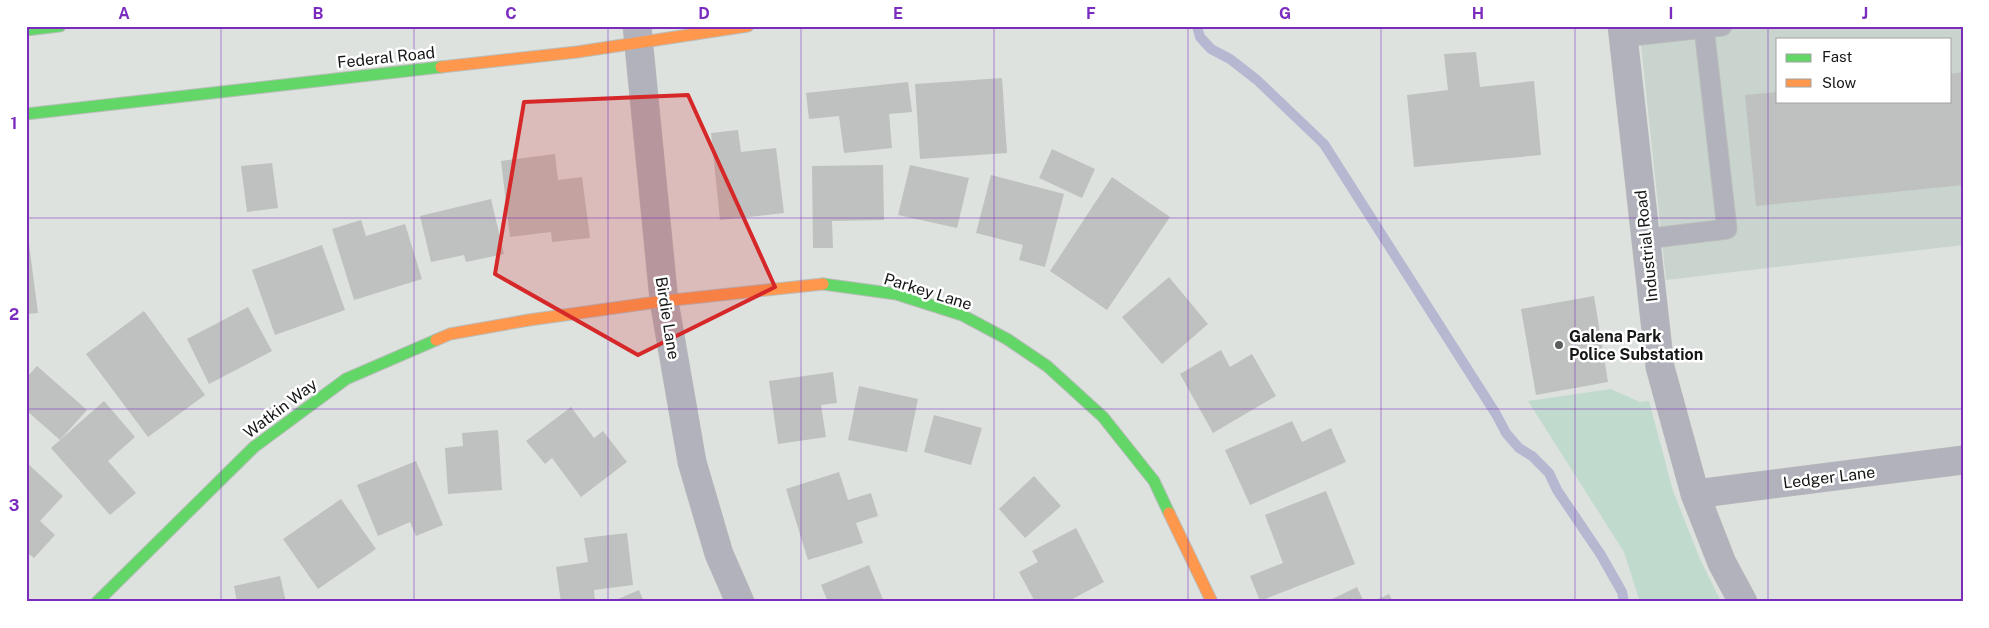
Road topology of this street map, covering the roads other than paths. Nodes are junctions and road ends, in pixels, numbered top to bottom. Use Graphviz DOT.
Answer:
graph roads {
  1 [pos="60,26"];
  2 [pos="748,26"];
  3 [pos="1713,27"];
  4 [pos="26,30"];
  5 [pos="1622,32"];
  6 [pos="638,34"];
  7 [pos="26,114"];
  8 [pos="1645,238"];
  9 [pos="664,301"];
  10 [pos="529,320"];
  11 [pos="1963,460"];
  12 [pos="1696,494"];
  13 [pos="98,601"];
  14 [pos="740,602"];
  15 [pos="1212,602"];
  16 [pos="1743,602"];
  1 -- 4 [label="street"];
  2 -- 6 [label="street, Federal Road"];
  3 -- 5 [label="lane"];
  3 -- 8 [label="lane"];
  5 -- 8 [label="street, Industrial Road"];
  6 -- 7 [label="street, Federal Road"];
  6 -- 9 [label="street, Birdie Lane"];
  8 -- 12 [label="street, Industrial Road"];
  9 -- 10 [label="street, Parkey Lane"];
  9 -- 14 [label="street, Birdie Lane"];
  9 -- 15 [label="street, Parkey Lane"];
  10 -- 13 [label="street, Watkin Way"];
  11 -- 12 [label="street, Ledger Lane"];
  12 -- 16 [label="street, Industrial Road"];
}
